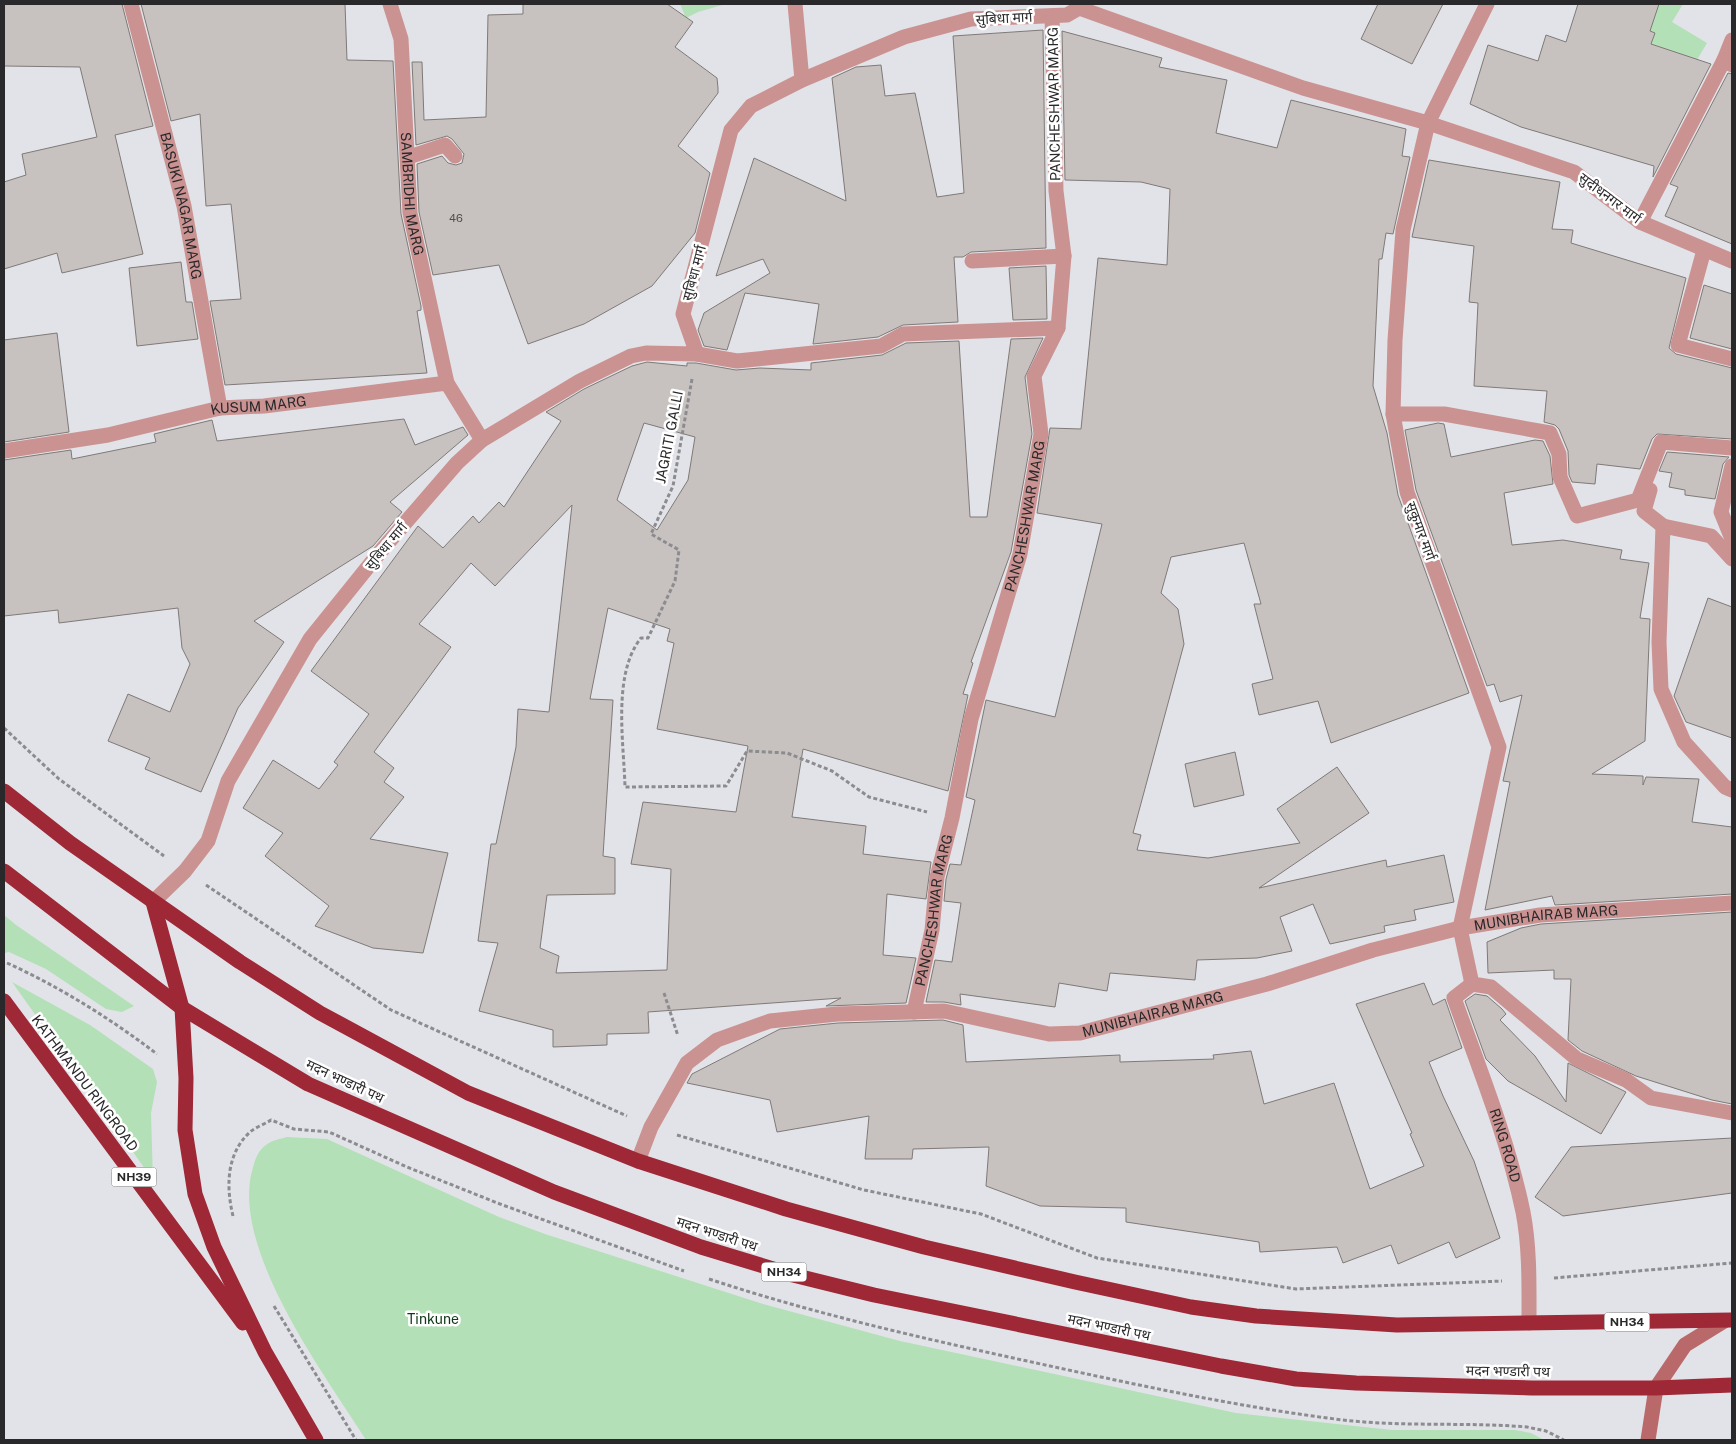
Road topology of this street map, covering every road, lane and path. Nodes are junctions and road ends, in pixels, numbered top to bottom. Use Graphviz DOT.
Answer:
graph roads {
  1 [pos="131,4"];
  2 [pos="390,4"];
  3 [pos="795,4"];
  4 [pos="1487,4"];
  5 [pos="1080,6"];
  6 [pos="1052,16"];
  7 [pos="1732,40"];
  8 [pos="1728,62"];
  9 [pos="802,80"];
  10 [pos="1428,123"];
  11 [pos="455,156"];
  12 [pos="409,157"];
  13 [pos="1640,222"];
  14 [pos="1704,250"];
  15 [pos="1064,256"];
  16 [pos="972,260"];
  17 [pos="1732,262"];
  18 [pos="1058,328"];
  19 [pos="697,354"];
  20 [pos="1732,358"];
  21 [pos="447,383"];
  22 [pos="220,408"];
  23 [pos="1393,414"];
  24 [pos="482,440"];
  25 [pos="1660,442"];
  26 [pos="1732,448"];
  27 [pos="4,451"];
  28 [pos="1732,466"];
  29 [pos="1663,526"];
  30 [pos="1732,539"];
  31 [pos="1732,559"];
  32 [pos="4,728"];
  33 [pos="1732,790"];
  34 [pos="4,791"];
  35 [pos="952,818"];
  36 [pos="4,871"];
  37 [pos="185,871"];
  38 [pos="153,902"];
  39 [pos="1732,903"];
  40 [pos="1460,928"];
  41 [pos="7,963"];
  42 [pos="1472,984"];
  43 [pos="664,993"];
  44 [pos="4,1001"];
  45 [pos="182,1008"];
  46 [pos="914,1012"];
  47 [pos="157,1054"];
  48 [pos="687,1062"];
  49 [pos="1732,1113"];
  50 [pos="652,1127"];
  51 [pos="241,1143"];
  52 [pos="638,1160"];
  53 [pos="234,1220"];
  54 [pos="1732,1263"];
  55 [pos="1529,1280"];
  56 [pos="270,1299"];
  57 [pos="1728,1320"];
  58 [pos="1529,1323"];
  59 [pos="265,1352"];
  60 [pos="1732,1385"];
  61 [pos="1656,1388"];
  62 [pos="316,1440"];
  63 [pos="356,1440"];
  64 [pos="1648,1440"];
  1 -- 22 [label="street, BASUKI NAGAR MARG"];
  2 -- 12 [label="street, SAMBRIDHI MARG"];
  3 -- 9 [label="street"];
  4 -- 10 [label="street, सुकुमार मार्ग"];
  5 -- 6 [label="street, सुबिधा मार्ग"];
  5 -- 10 [label="street, सुबिधा मार्ग"];
  6 -- 9 [label="street, सुबिधा मार्ग"];
  6 -- 15 [label="street, PANCHESHWAR MARG"];
  7 -- 8 [label="street"];
  8 -- 13 [label="street"];
  9 -- 19 [label="street, सुबिधा मार्ग"];
  10 -- 13 [label="street, सुदीधनगर मार्ग"];
  10 -- 23 [label="street, सुकुमार मार्ग"];
  11 -- 12 [label="street"];
  12 -- 21 [label="street, SAMBRIDHI MARG"];
  13 -- 14 [label="street, सुदीधनगर मार्ग"];
  14 -- 17 [label="street, सुदीधनगर मार्ग"];
  14 -- 20 [label="street"];
  15 -- 16 [label="street"];
  15 -- 18 [label="street, PANCHESHWAR MARG"];
  18 -- 19 [label="street"];
  18 -- 35 [label="street, PANCHESHWAR MARG"];
  19 -- 24 [label="street, सुबिधा मार्ग"];
  19 -- 35 [label="path, JAGRITI GALLI"];
  21 -- 22 [label="street, KUSUM MARG"];
  21 -- 24 [label="street"];
  22 -- 27 [label="street, KUSUM MARG"];
  23 -- 25 [label="street"];
  23 -- 40 [label="street, सुकुमार मार्ग"];
  24 -- 37 [label="street, सुबिधा मार्ग"];
  25 -- 26 [label="street"];
  25 -- 29 [label="street"];
  28 -- 30 [label="street"];
  29 -- 31 [label="street"];
  29 -- 33 [label="street"];
  32 -- 37 [label="path"];
  34 -- 38 [label="highway"];
  35 -- 46 [label="street, PANCHESHWAR MARG"];
  36 -- 45 [label="highway, मदन भण्डारी पथ / NH34"];
  37 -- 38 [label="street, सुबिधा मार्ग"];
  37 -- 50 [label="path"];
  38 -- 45 [label="highway, KATHMANDU RINGROAD / NH39"];
  38 -- 52 [label="highway, NH34"];
  39 -- 40 [label="street, MUNIBHAIRAB MARG"];
  40 -- 42 [label="street"];
  40 -- 46 [label="street, MUNIBHAIRAB MARG"];
  41 -- 47 [label="path"];
  42 -- 49 [label="street"];
  42 -- 55 [label="street, RING ROAD"];
  43 -- 48 [label="path"];
  44 -- 59 [label="highway, KATHMANDU RINGROAD / NH39"];
  45 -- 59 [label="highway, KATHMANDU RINGROAD / NH39"];
  45 -- 61 [label="highway, मदन भण्डारी पथ / NH34"];
  46 -- 48 [label="street, MUNIBHAIRAB MARG"];
  48 -- 50 [label="street, MUNIBHAIRAB MARG"];
  50 -- 52 [label="street, MUNIBHAIRAB MARG"];
  50 -- 55 [label="path"];
  51 -- 53 [label="path"];
  52 -- 58 [label="highway, NH34"];
  54 -- 55 [label="path"];
  55 -- 58 [label="street, RING ROAD"];
  56 -- 63 [label="path"];
  57 -- 58 [label="highway, NH34"];
  57 -- 61 [label="street"];
  59 -- 62 [label="highway, KATHMANDU RINGROAD / NH39"];
  60 -- 61 [label="highway, मदन भण्डारी पथ / NH34"];
  61 -- 64 [label="street"];
}
